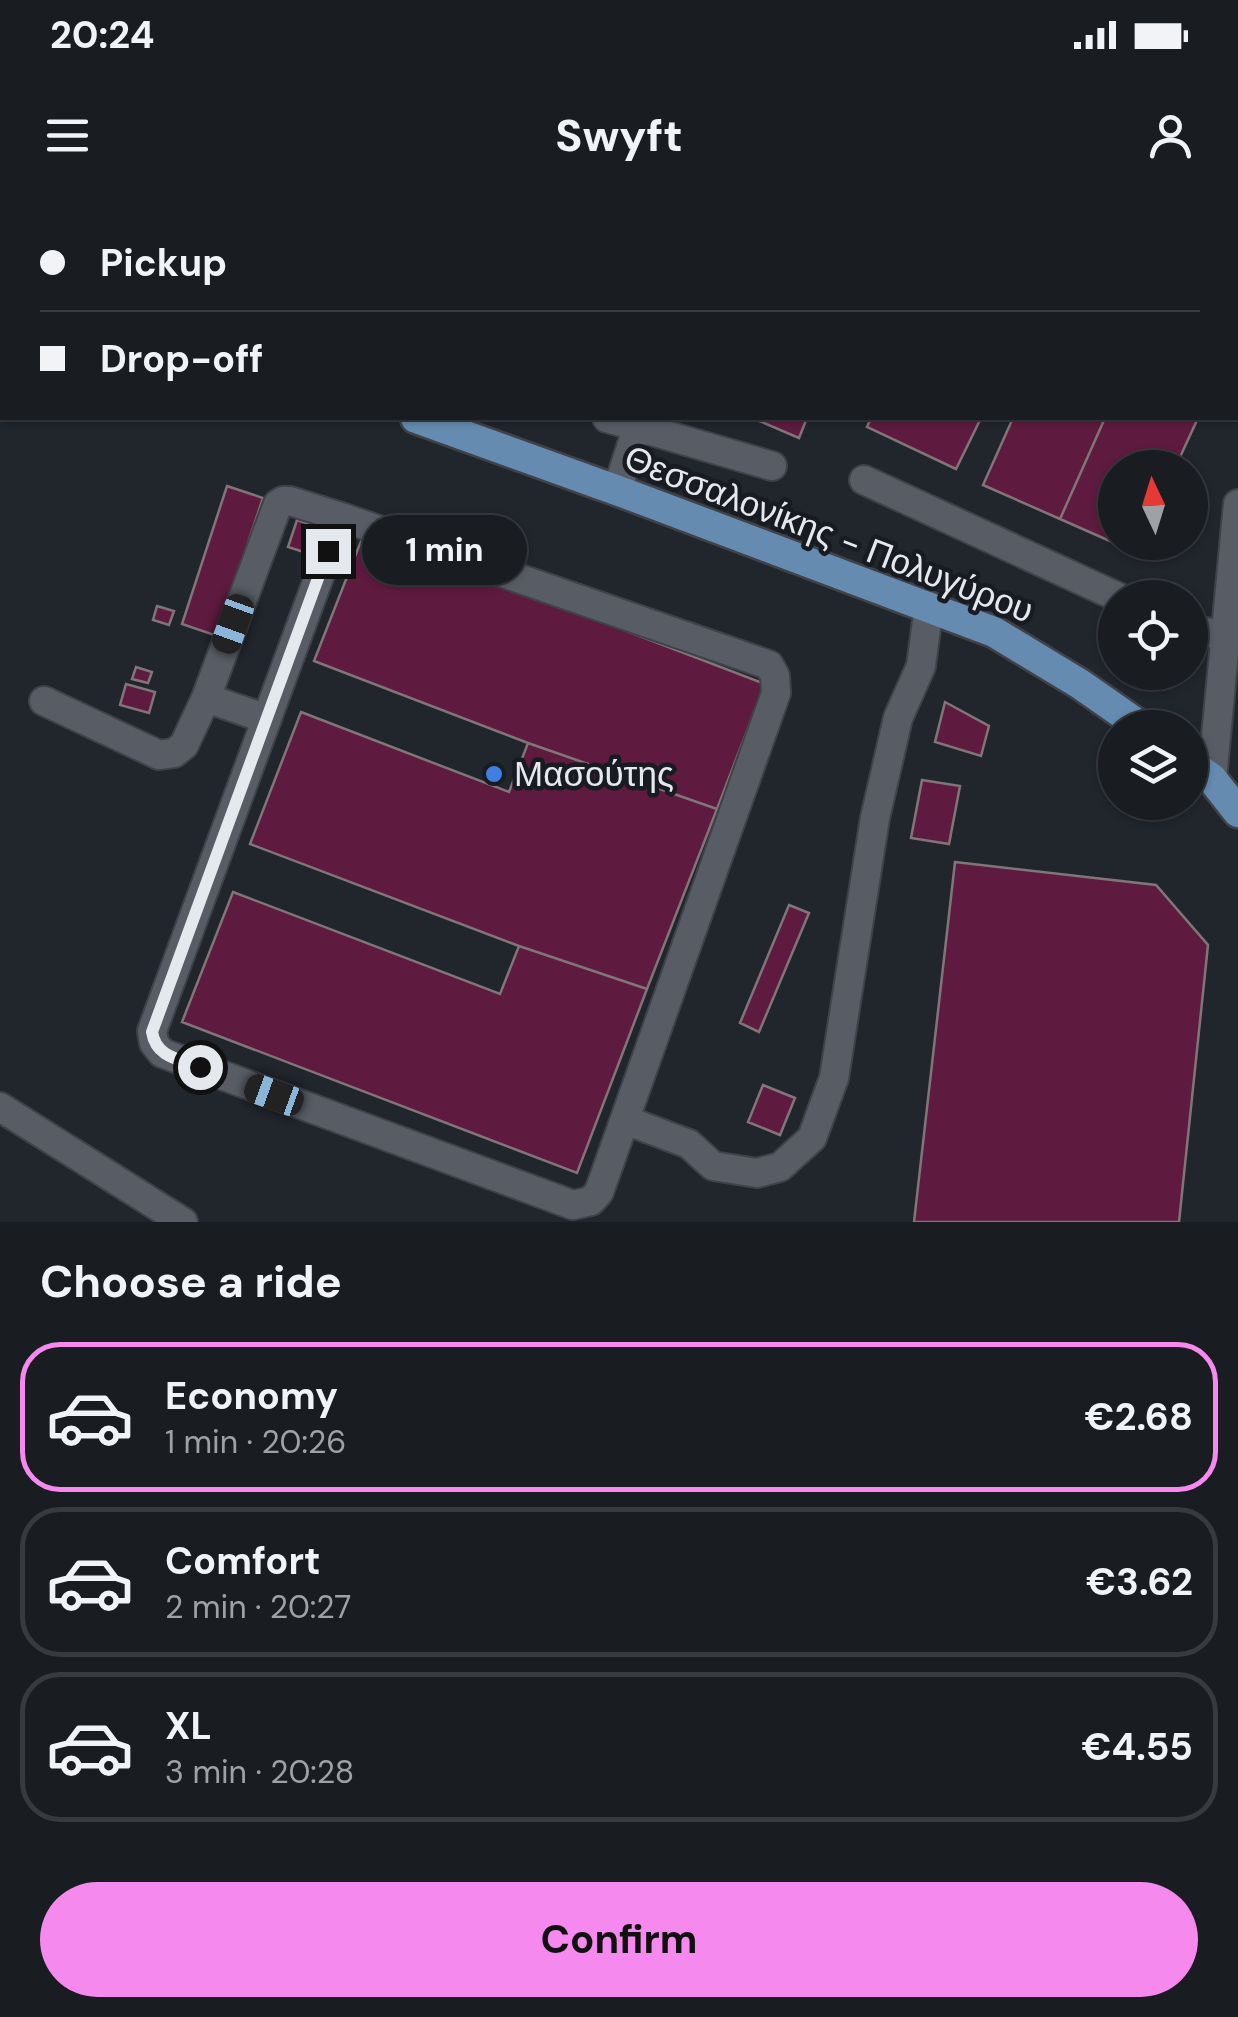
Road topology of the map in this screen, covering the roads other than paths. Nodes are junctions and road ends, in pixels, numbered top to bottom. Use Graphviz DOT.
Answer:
graph roads {
  1 [pos="422,420"];
  2 [pos="635,422"];
  3 [pos="772,466"];
  4 [pos="864,480"];
  5 [pos="617,490"];
  6 [pos="1238,504"];
  7 [pos="340,518"];
  8 [pos="1098,588"];
  9 [pos="929,606"];
  10 [pos="1208,632"];
  11 [pos="1225,636"];
  12 [pos="206,698"];
  13 [pos="44,701"];
  14 [pos="1117,710"];
  15 [pos="267,719"];
  16 [pos="1208,732"];
  17 [pos="1208,779"];
  18 [pos="1238,812"];
  19 [pos="0,1107"];
  20 [pos="625,1120"];
  21 [pos="183,1222"];
  1 -- 5 [label="main road, Θεσσαλονίκης - Πολυγύρου"];
  2 -- 3 [label="street"];
  2 -- 5 [label="street"];
  4 -- 8 [label="street"];
  5 -- 9 [label="main road, Θεσσαλονίκης - Πολυγύρου"];
  6 -- 11 [label="street"];
  7 -- 12 [label="street"];
  7 -- 15 [label="street"];
  7 -- 20 [label="street"];
  9 -- 14 [label="main road, Θεσσαλονίκης - Πολυγύρου"];
  9 -- 20 [label="street"];
  10 -- 11 [label="street"];
  11 -- 16 [label="street"];
  12 -- 13 [label="street"];
  12 -- 15 [label="street"];
  15 -- 20 [label="street"];
  17 -- 18 [label="main road"];
  19 -- 21 [label="street"];
}
